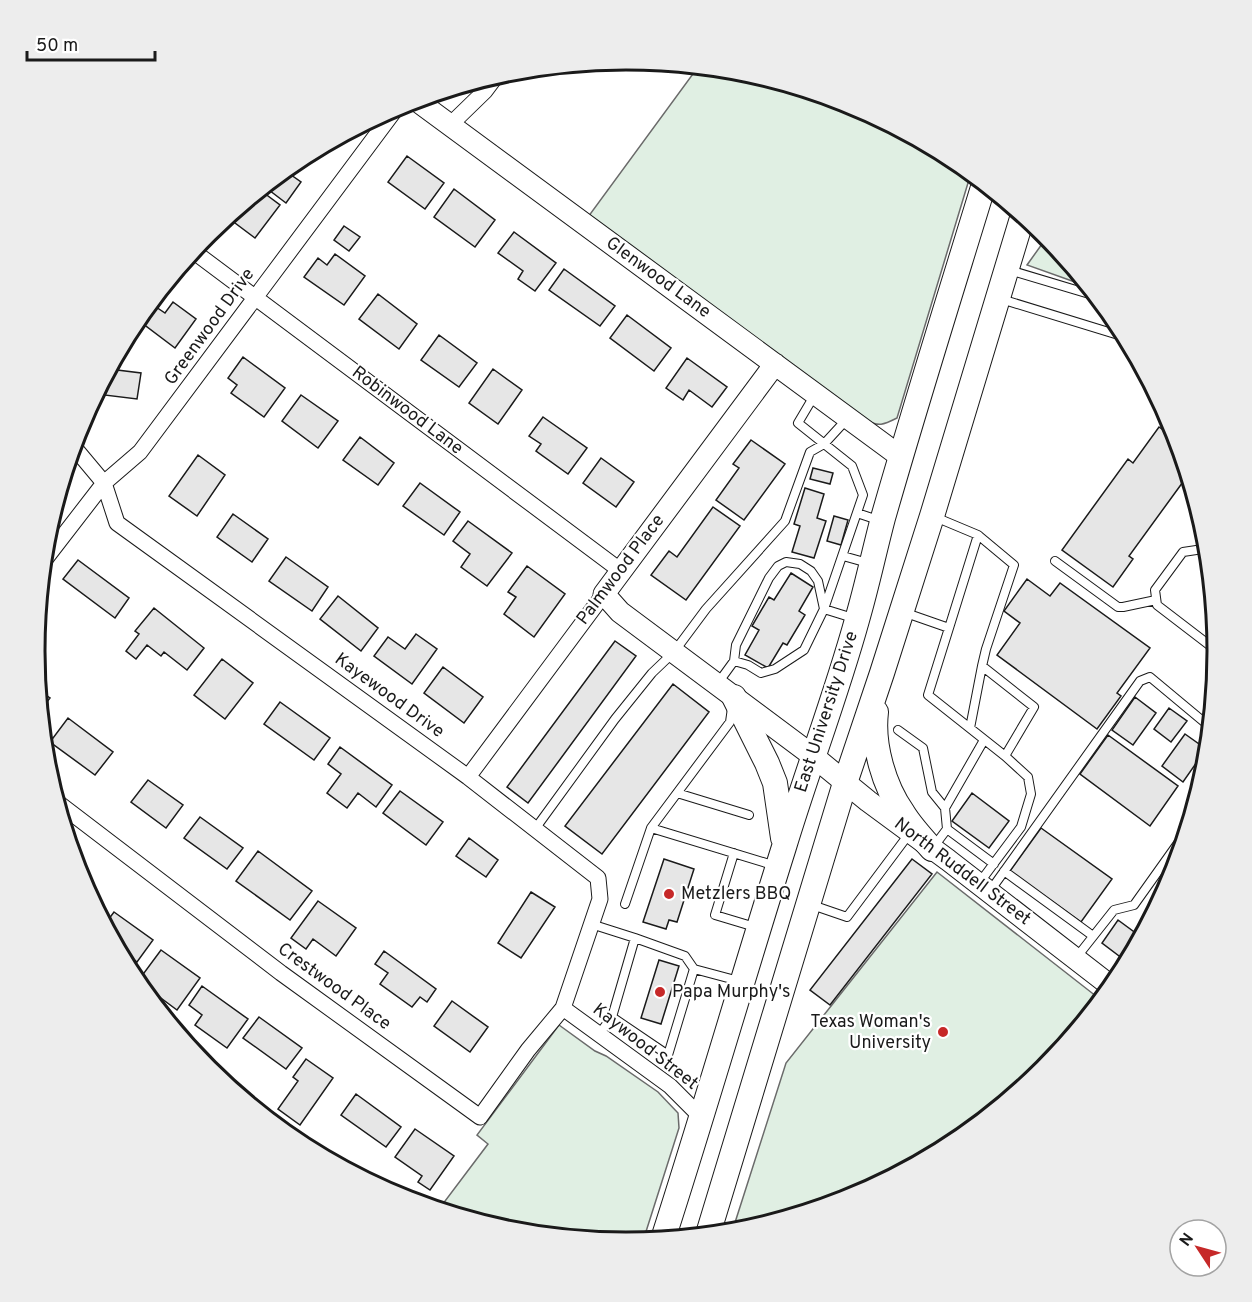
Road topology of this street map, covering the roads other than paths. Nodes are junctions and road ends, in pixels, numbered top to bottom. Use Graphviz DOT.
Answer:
graph roads {
  1 [pos="488,87"];
  2 [pos="425,106"];
  3 [pos="386,122"];
  4 [pos="450,125"];
  5 [pos="982,191"];
  6 [pos="1020,224"];
  7 [pos="200,257"];
  8 [pos="1006,269"];
  9 [pos="1083,292"];
  10 [pos="255,298"];
  11 [pos="997,298"];
  12 [pos="1112,333"];
  13 [pos="775,364"];
  14 [pos="816,394"];
  15 [pos="848,418"];
  16 [pos="824,444"];
  17 [pos="80,454"];
  18 [pos="901,457"];
  19 [pos="104,483"];
  20 [pos="857,513"];
  21 [pos="932,516"];
  22 [pos="882,522"];
  23 [pos="978,535"];
  24 [pos="55,547"];
  25 [pos="1198,550"];
  26 [pos="843,556"];
  27 [pos="1055,561"];
  28 [pos="871,564"];
  29 [pos="621,571"];
  30 [pos="603,594"];
  31 [pos="1156,600"];
  32 [pos="824,609"];
  33 [pos="901,612"];
  34 [pos="857,620"];
  35 [pos="949,628"];
  36 [pos="1207,643"];
  37 [pos="674,652"];
  38 [pos="734,661"];
  39 [pos="982,666"];
  40 [pos="882,673"];
  41 [pos="725,691"];
  42 [pos="1203,721"];
  43 [pos="970,728"];
  44 [pos="898,730"];
  45 [pos="984,740"];
  46 [pos="813,756"];
  47 [pos="1005,756"];
  48 [pos="468,777"];
  49 [pos="845,783"];
  50 [pos="677,793"];
  51 [pos="945,808"];
  52 [pos="68,810"];
  53 [pos="750,814"];
  54 [pos="651,828"];
  55 [pos="535,829"];
  56 [pos="947,829"];
  57 [pos="910,832"];
  58 [pos="932,849"];
  59 [pos="734,853"];
  60 [pos="1170,855"];
  61 [pos="781,856"];
  62 [pos="994,864"];
  63 [pos="1004,871"];
  64 [pos="984,889"];
  65 [pos="626,904"];
  66 [pos="808,904"];
  67 [pos="591,924"];
  68 [pos="759,929"];
  69 [pos="1093,936"];
  70 [pos="635,938"];
  71 [pos="1075,959"];
  72 [pos="694,969"];
  73 [pos="1104,981"];
  74 [pos="743,983"];
  75 [pos="563,1008"];
  76 [pos="612,1017"];
  77 [pos="599,1034"];
  78 [pos="702,1118"];
  79 [pos="711,1226"];
  80 [pos="666,1231"];
  1 -- 4 [label="street"];
  2 -- 4 [label="street, Glenwood Lane"];
  3 -- 10 [label="street, Greenwood Drive"];
  4 -- 13 [label="street, Glenwood Lane"];
  5 -- 18 [label="main road, East University Drive"];
  6 -- 8 [label="main road"];
  7 -- 10 [label="street, Robinwood Lane"];
  8 -- 9 [label="lane"];
  8 -- 11 [label="main road"];
  10 -- 19 [label="street, Greenwood Drive"];
  10 -- 29 [label="street, Robinwood Lane"];
  11 -- 12 [label="lane"];
  11 -- 21 [label="main road"];
  13 -- 14 [label="street, Glenwood Lane"];
  13 -- 29 [label="street, Palmwood Place"];
  14 -- 15 [label="street, Glenwood Lane"];
  14 -- 16 [label="lane"];
  15 -- 16 [label="lane"];
  15 -- 18 [label="street, Glenwood Lane"];
  16 -- 20 [label="lane"];
  16 -- 37 [label="lane"];
  17 -- 19 [label="street, Kayewood Drive"];
  18 -- 22 [label="main road, East University Drive"];
  19 -- 24 [label="street, Greenwood Drive"];
  19 -- 48 [label="street, Kayewood Drive"];
  20 -- 22 [label="lane"];
  20 -- 26 [label="lane"];
  21 -- 23 [label="lane"];
  21 -- 33 [label="main road"];
  22 -- 28 [label="main road, East University Drive"];
  23 -- 35 [label="lane"];
  23 -- 39 [label="lane"];
  25 -- 31 [label="lane"];
  26 -- 28 [label="lane"];
  26 -- 32 [label="lane"];
  27 -- 31 [label="lane"];
  28 -- 34 [label="main road, East University Drive"];
  29 -- 30 [label="street, Palmwood Place"];
  30 -- 37 [label="street"];
  30 -- 48 [label="street, Palmwood Place"];
  31 -- 36 [label="lane"];
  32 -- 34 [label="lane"];
  32 -- 38 [label="lane"];
  32 -- 38 [label="lane"];
  33 -- 35 [label="lane"];
  33 -- 40 [label="main road"];
  34 -- 46 [label="main road, East University Drive"];
  35 -- 43 [label="lane"];
  37 -- 41 [label="street"];
  37 -- 55 [label="lane"];
  38 -- 41 [label="lane"];
  39 -- 43 [label="lane"];
  39 -- 47 [label="lane"];
  40 -- 49 [label="main road"];
  40 -- 58 [label="main road"];
  41 -- 46 [label="street"];
  41 -- 50 [label="lane"];
  41 -- 61 [label="main road"];
  42 -- 63 [label="lane"];
  43 -- 45 [label="lane"];
  44 -- 51 [label="lane"];
  45 -- 47 [label="lane"];
  45 -- 51 [label="lane"];
  46 -- 49 [label="street, North Ruddell Street"];
  46 -- 61 [label="main road, East University Drive"];
  47 -- 62 [label="lane"];
  48 -- 55 [label="street, Kayewood Drive"];
  49 -- 57 [label="street, North Ruddell Street"];
  49 -- 66 [label="main road"];
  50 -- 53 [label="lane"];
  50 -- 54 [label="lane"];
  51 -- 56 [label="lane"];
  52 -- 75 [label="street, Crestwood Place"];
  54 -- 59 [label="lane"];
  54 -- 65 [label="lane"];
  55 -- 67 [label="street, Kayewood Drive"];
  56 -- 58 [label="lane"];
  56 -- 62 [label="lane"];
  57 -- 58 [label="street, North Ruddell Street"];
  57 -- 66 [label="lane"];
  58 -- 64 [label="street, North Ruddell Street"];
  59 -- 61 [label="lane"];
  59 -- 68 [label="lane"];
  60 -- 69 [label="lane"];
  61 -- 68 [label="main road, East University Drive"];
  62 -- 64 [label="lane"];
  63 -- 64 [label="lane"];
  63 -- 69 [label="lane"];
  64 -- 71 [label="street, North Ruddell Street"];
  66 -- 79 [label="main road"];
  67 -- 70 [label="lane"];
  67 -- 75 [label="street, Kayewood Drive"];
  68 -- 74 [label="main road, East University Drive"];
  69 -- 71 [label="lane"];
  70 -- 72 [label="lane"];
  70 -- 76 [label="lane"];
  71 -- 73 [label="street, North Ruddell Street"];
  72 -- 74 [label="lane"];
  72 -- 76 [label="lane"];
  74 -- 78 [label="main road, East University Drive"];
  75 -- 77 [label="street, Kaywood Street"];
  76 -- 77 [label="lane"];
  77 -- 78 [label="street, Kaywood Street"];
  78 -- 80 [label="main road, East University Drive"];
}
